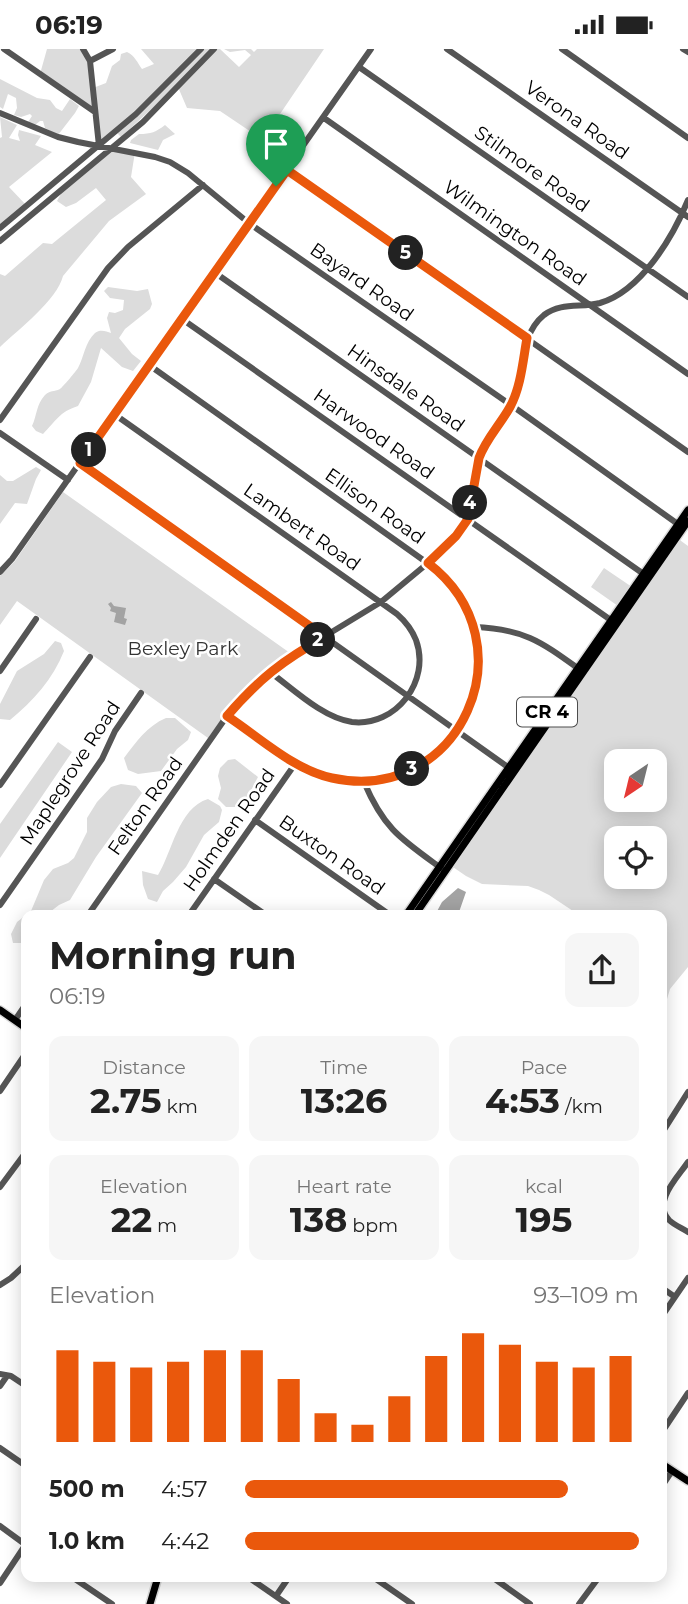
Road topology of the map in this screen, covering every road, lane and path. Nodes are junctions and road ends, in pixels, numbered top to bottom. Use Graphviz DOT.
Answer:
graph roads {
  1 [pos="4,49"];
  2 [pos="83,49"];
  3 [pos="113,49"];
  4 [pos="201,49"];
  5 [pos="214,49"];
  6 [pos="371,49"];
  7 [pos="447,49"];
  8 [pos="562,49"];
  9 [pos="683,49"];
  10 [pos="688,52"];
  11 [pos="90,61"];
  12 [pos="359,67"];
  13 [pos="0,113"];
  14 [pos="95,113"];
  15 [pos="324,118"];
  16 [pos="688,138"];
  17 [pos="99,146"];
  18 [pos="111,148"];
  19 [pos="287,170"];
  20 [pos="203,185"];
  21 [pos="688,200"];
  22 [pos="685,215"];
  23 [pos="250,223"];
  24 [pos="0,228"];
  25 [pos="0,241"];
  26 [pos="646,268"];
  27 [pos="214,272"];
  28 [pos="688,297"];
  29 [pos="590,304"];
  30 [pos="182,319"];
  31 [pos="527,338"];
  32 [pos="149,365"];
  33 [pos="688,374"];
  34 [pos="511,405"];
  35 [pos="114,414"];
  36 [pos="0,419"];
  37 [pos="0,433"];
  38 [pos="688,452"];
  39 [pos="479,458"];
  40 [pos="80,463"];
  41 [pos="68,480"];
  42 [pos="688,510"];
  43 [pos="468,519"];
  44 [pos="683,524"];
  45 [pos="428,563"];
  46 [pos="0,572"];
  47 [pos="646,576"];
  48 [pos="381,602"];
  49 [pos="36,619"];
  50 [pos="614,623"];
  51 [pos="474,627"];
  52 [pos="325,637"];
  53 [pos="90,657"];
  54 [pos="581,670"];
  55 [pos="0,671"];
  56 [pos="270,672"];
  57 [pos="141,693"];
  58 [pos="408,697"];
  59 [pos="227,716"];
  60 [pos="456,730"];
  61 [pos="295,764"];
  62 [pos="512,770"];
  63 [pos="364,782"];
  64 [pos="0,785"];
  65 [pos="255,820"];
  66 [pos="443,869"];
  67 [pos="214,879"];
  68 [pos="0,905"];
  69 [pos="91,910"];
  70 [pos="192,910"];
  71 [pos="257,910"];
  72 [pos="383,910"];
  73 [pos="411,910"];
  74 [pos="418,910"];
  75 [pos="0,1010"];
  76 [pos="21,1011"];
  77 [pos="15,1020"];
  78 [pos="21,1024"];
  79 [pos="21,1060"];
  80 [pos="0,1090"];
  81 [pos="688,1092"];
  82 [pos="667,1125"];
  83 [pos="21,1159"];
  84 [pos="688,1162"];
  85 [pos="0,1187"];
  86 [pos="667,1194"];
  87 [pos="667,1216"];
  88 [pos="688,1232"];
  89 [pos="21,1269"];
  90 [pos="688,1278"];
  91 [pos="0,1285"];
  92 [pos="667,1291"];
  93 [pos="675,1297"];
  94 [pos="667,1309"];
  95 [pos="3,1375"];
  96 [pos="21,1383"];
  97 [pos="0,1386"];
  98 [pos="688,1393"];
  99 [pos="667,1424"];
  100 [pos="0,1448"];
  101 [pos="21,1463"];
  102 [pos="667,1468"];
  103 [pos="672,1471"];
  104 [pos="667,1478"];
  105 [pos="688,1481"];
  106 [pos="0,1527"];
  107 [pos="21,1542"];
  108 [pos="21,1552"];
  109 [pos="79,1582"];
  110 [pos="157,1582"];
  111 [pos="255,1582"];
  112 [pos="286,1582"];
  113 [pos="380,1582"];
  114 [pos="498,1582"];
  115 [pos="595,1582"];
  116 [pos="0,1583"];
  117 [pos="276,1596"];
  118 [pos="519,1601"];
  119 [pos="153,1603"];
  120 [pos="111,1604"];
  121 [pos="287,1604"];
  122 [pos="412,1604"];
  123 [pos="530,1604"];
  124 [pos="579,1604"];
  1 -- 14 [label="street"];
  2 -- 11 [label="street"];
  3 -- 11 [label="street"];
  4 -- 17 [label="street"];
  5 -- 18 [label="street"];
  6 -- 12 [label="street"];
  7 -- 22 [label="street, Verona Road"];
  8 -- 16 [label="street"];
  9 -- 10 [label="street"];
  11 -- 14 [label="street"];
  12 -- 15 [label="street"];
  12 -- 26 [label="street, Stilmore Road"];
  13 -- 17 [label="street, Bayard Road"];
  14 -- 17 [label="street"];
  15 -- 19 [label="street"];
  15 -- 29 [label="street, Wilmington Road"];
  17 -- 18 [label="street, Bayard Road"];
  17 -- 24 [label="street"];
  18 -- 20 [label="street, Bayard Road"];
  18 -- 25 [label="street"];
  19 -- 23 [label="street"];
  19 -- 31 [label="street"];
  20 -- 23 [label="street, Bayard Road"];
  20 -- 36 [label="street"];
  21 -- 22 [label="street"];
  22 -- 26 [label="street"];
  23 -- 27 [label="street"];
  23 -- 34 [label="street, Bayard Road"];
  26 -- 28 [label="street, Stilmore Road"];
  26 -- 29 [label="street"];
  27 -- 30 [label="street"];
  27 -- 39 [label="street, Hinsdale Road"];
  29 -- 31 [label="street"];
  29 -- 33 [label="street, Wilmington Road"];
  30 -- 32 [label="street"];
  30 -- 43 [label="street, Harwood Road"];
  31 -- 34 [label="street"];
  31 -- 38 [label="street"];
  32 -- 35 [label="street"];
  32 -- 45 [label="street, Ellison Road"];
  34 -- 39 [label="street"];
  34 -- 44 [label="street, Bayard Road"];
  35 -- 40 [label="street"];
  35 -- 48 [label="street, Lambert Road"];
  37 -- 41 [label="street"];
  39 -- 43 [label="street"];
  39 -- 47 [label="street, Hinsdale Road"];
  40 -- 41 [label="street"];
  40 -- 52 [label="street"];
  41 -- 46 [label="street"];
  42 -- 44 [label="main road, CR 4"];
  43 -- 45 [label="street, Felton Road"];
  43 -- 50 [label="street, Harwood Road"];
  44 -- 47 [label="main road, CR 4"];
  45 -- 48 [label="street, Felton Road"];
  45 -- 51 [label="street, Ellison Road"];
  47 -- 50 [label="main road, CR 4"];
  48 -- 52 [label="street, Felton Road"];
  48 -- 58 [label="street, Lambert Road"];
  49 -- 55 [label="street"];
  50 -- 54 [label="main road, CR 4"];
  51 -- 54 [label="street"];
  51 -- 60 [label="street, Ellison Road"];
  52 -- 56 [label="street, Felton Road"];
  52 -- 58 [label="street"];
  53 -- 64 [label="street"];
  54 -- 62 [label="main road, CR 4"];
  56 -- 58 [label="street"];
  56 -- 59 [label="street, Felton Road"];
  57 -- 68 [label="street, Maplegrove Road"];
  58 -- 60 [label="street"];
  59 -- 61 [label="street"];
  59 -- 69 [label="street, Felton Road"];
  60 -- 62 [label="street"];
  60 -- 63 [label="street, Ellison Road"];
  61 -- 63 [label="street"];
  61 -- 65 [label="street, Holmden Road"];
  62 -- 66 [label="main road, CR 4"];
  63 -- 66 [label="street"];
  65 -- 67 [label="street, Holmden Road"];
  65 -- 72 [label="street, Buxton Road"];
  66 -- 73 [label="main road, CR 4"];
  66 -- 74 [label="main road, CR 4"];
  67 -- 70 [label="street, Holmden Road"];
  67 -- 71 [label="street"];
  75 -- 77 [label="main road"];
  76 -- 77 [label="street"];
  77 -- 78 [label="main road"];
  79 -- 80 [label="street"];
  81 -- 82 [label="street"];
  83 -- 85 [label="street"];
  84 -- 86 [label="street"];
  87 -- 88 [label="street"];
  89 -- 91 [label="street"];
  90 -- 93 [label="street"];
  92 -- 93 [label="street"];
  93 -- 94 [label="street"];
  95 -- 96 [label="street"];
  95 -- 97 [label="street"];
  98 -- 99 [label="street"];
  100 -- 101 [label="street"];
  102 -- 103 [label="main road"];
  103 -- 104 [label="street"];
  103 -- 105 [label="main road"];
  106 -- 107 [label="street"];
  108 -- 116 [label="street"];
  109 -- 120 [label="street"];
  110 -- 119 [label="main road"];
  111 -- 117 [label="street"];
  112 -- 117 [label="street"];
  113 -- 122 [label="street"];
  114 -- 118 [label="street"];
  115 -- 124 [label="street"];
  117 -- 121 [label="street"];
  118 -- 123 [label="street"];
}
